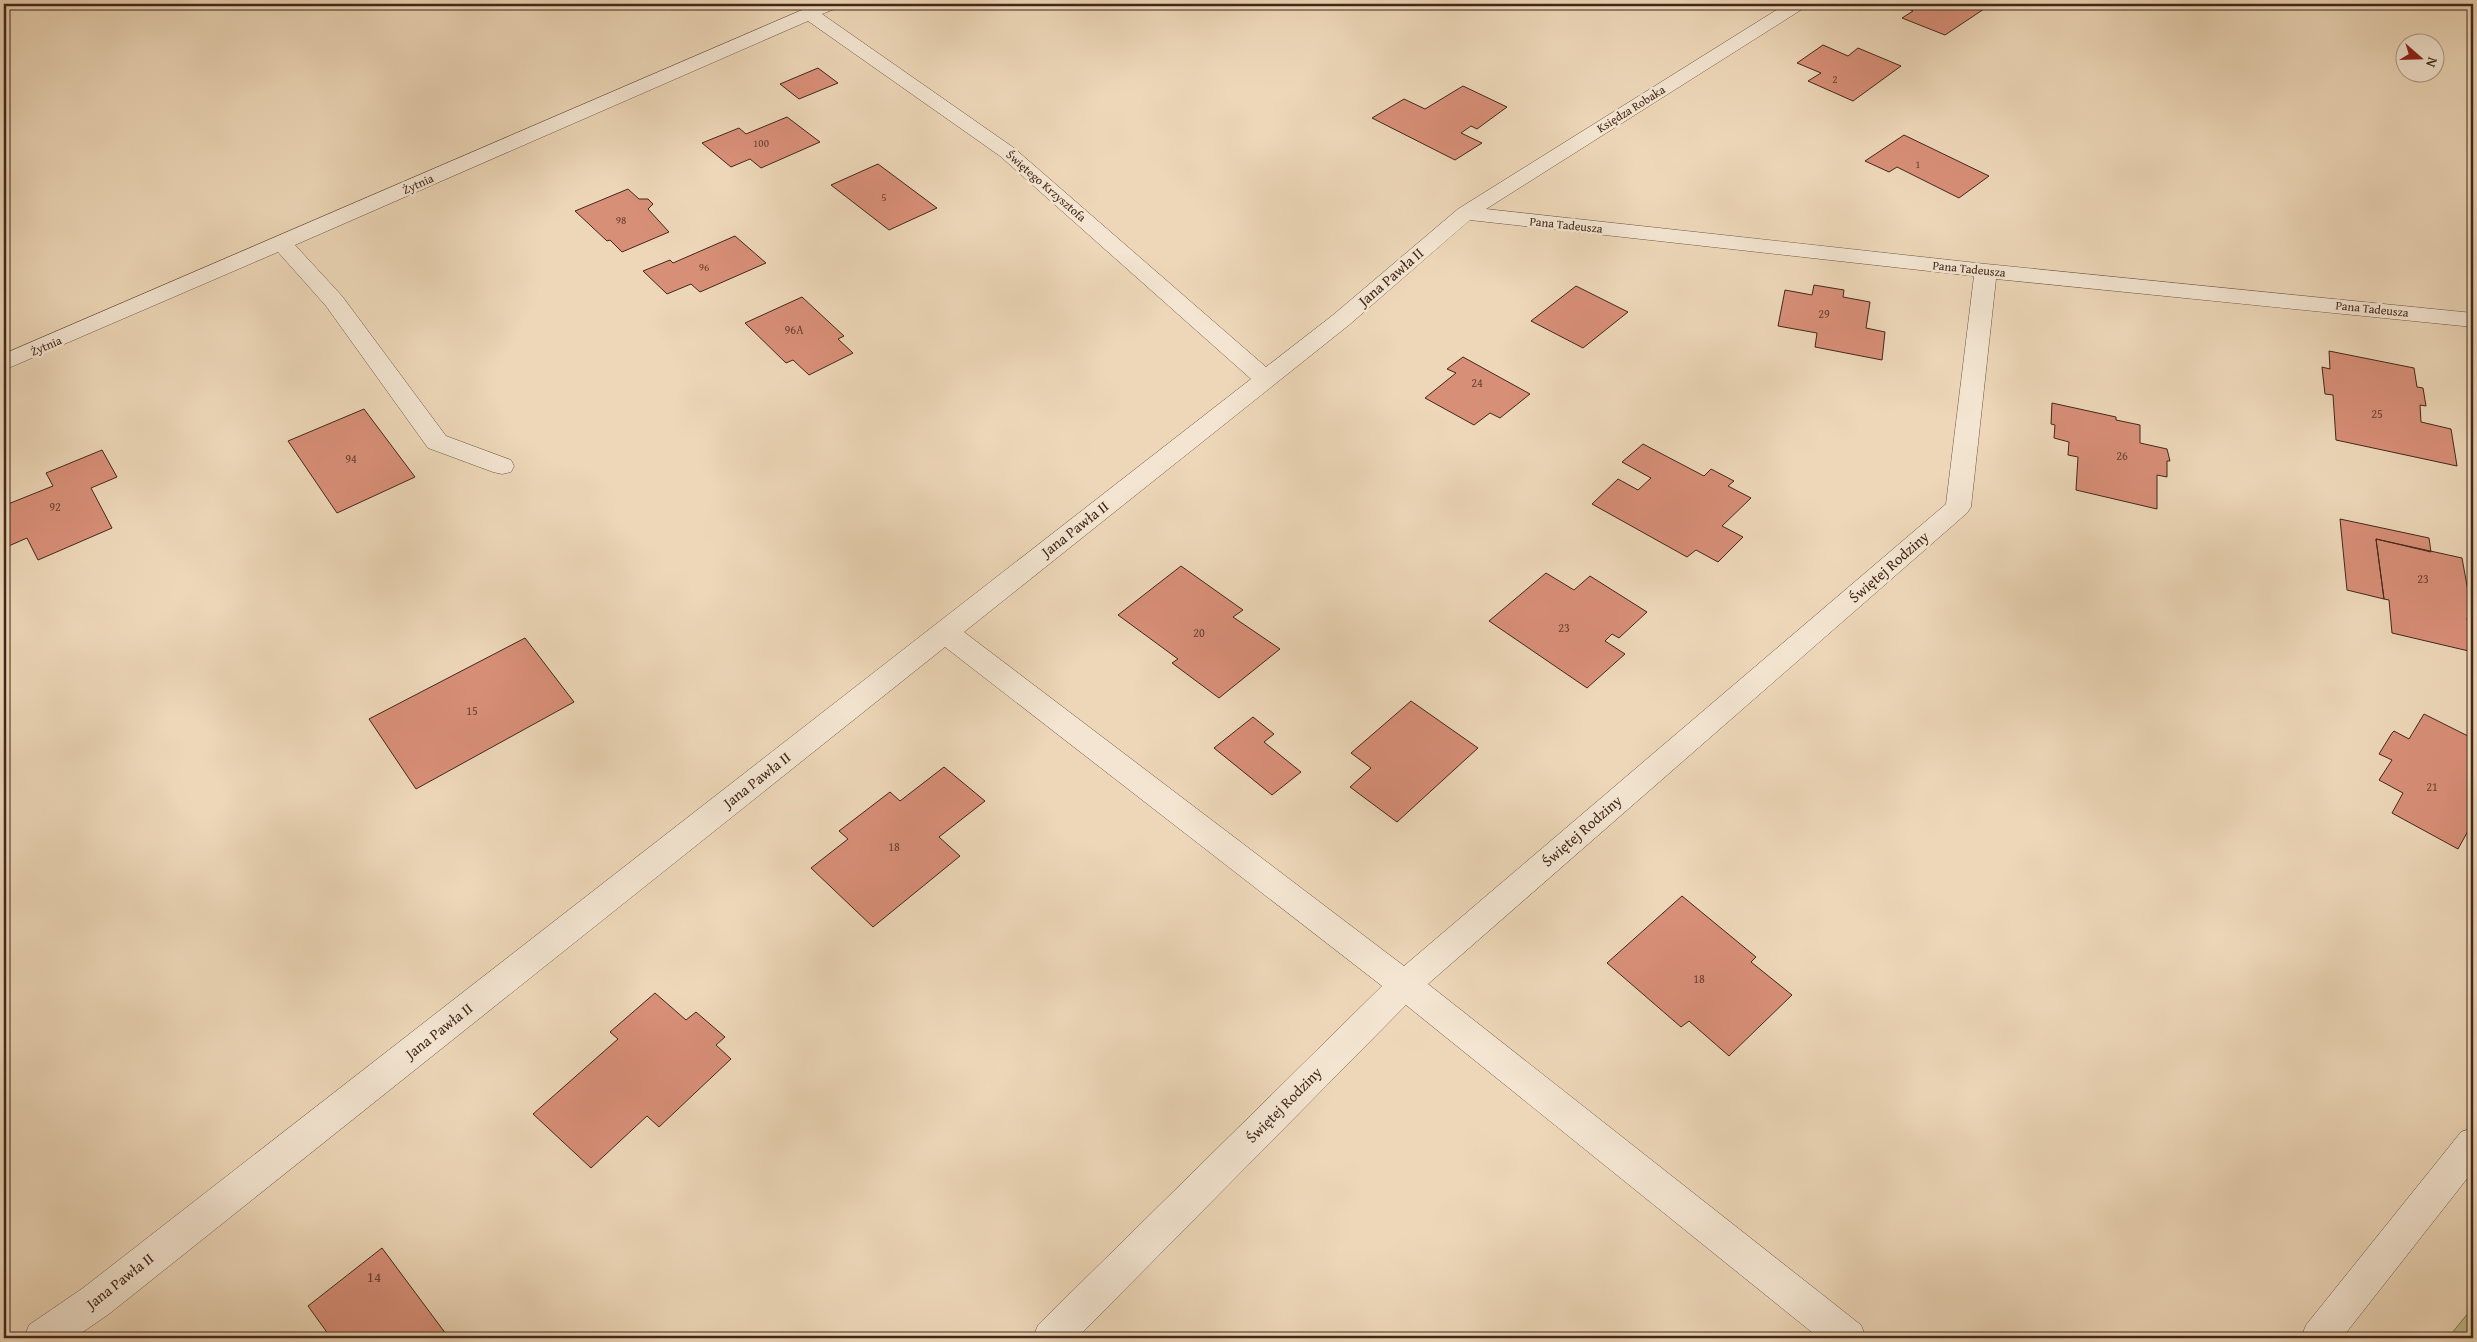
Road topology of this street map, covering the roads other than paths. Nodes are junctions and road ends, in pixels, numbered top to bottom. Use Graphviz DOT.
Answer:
graph roads {
  1 [pos="831,4"];
  2 [pos="1798,4"];
  3 [pos="810,14"];
  4 [pos="1464,214"];
  5 [pos="282,244"];
  6 [pos="1986,271"];
  7 [pos="2473,320"];
  8 [pos="4,363"];
  9 [pos="1265,379"];
  10 [pos="502,466"];
  11 [pos="945,632"];
  12 [pos="1405,984"];
  13 [pos="2473,1144"];
  14 [pos="42,1338"];
  15 [pos="1051,1338"];
  16 [pos="1848,1338"];
  17 [pos="2319,1338"];
  1 -- 3 [label="street, Żytnia"];
  2 -- 4 [label="street, Księdza Robaka"];
  3 -- 5 [label="street, Żytnia"];
  3 -- 9 [label="street, Świętego Krzysztofa"];
  4 -- 6 [label="street, Pana Tadeusza"];
  4 -- 9 [label="street, Jana Pawła II"];
  5 -- 8 [label="street, Żytnia"];
  5 -- 10 [label="street"];
  6 -- 7 [label="street, Pana Tadeusza"];
  6 -- 12 [label="street, Świętej Rodziny"];
  9 -- 11 [label="street, Jana Pawła II"];
  11 -- 12 [label="street"];
  11 -- 14 [label="street, Jana Pawła II"];
  12 -- 15 [label="street, Świętej Rodziny"];
  12 -- 16 [label="street"];
  13 -- 17 [label="street"];
}
